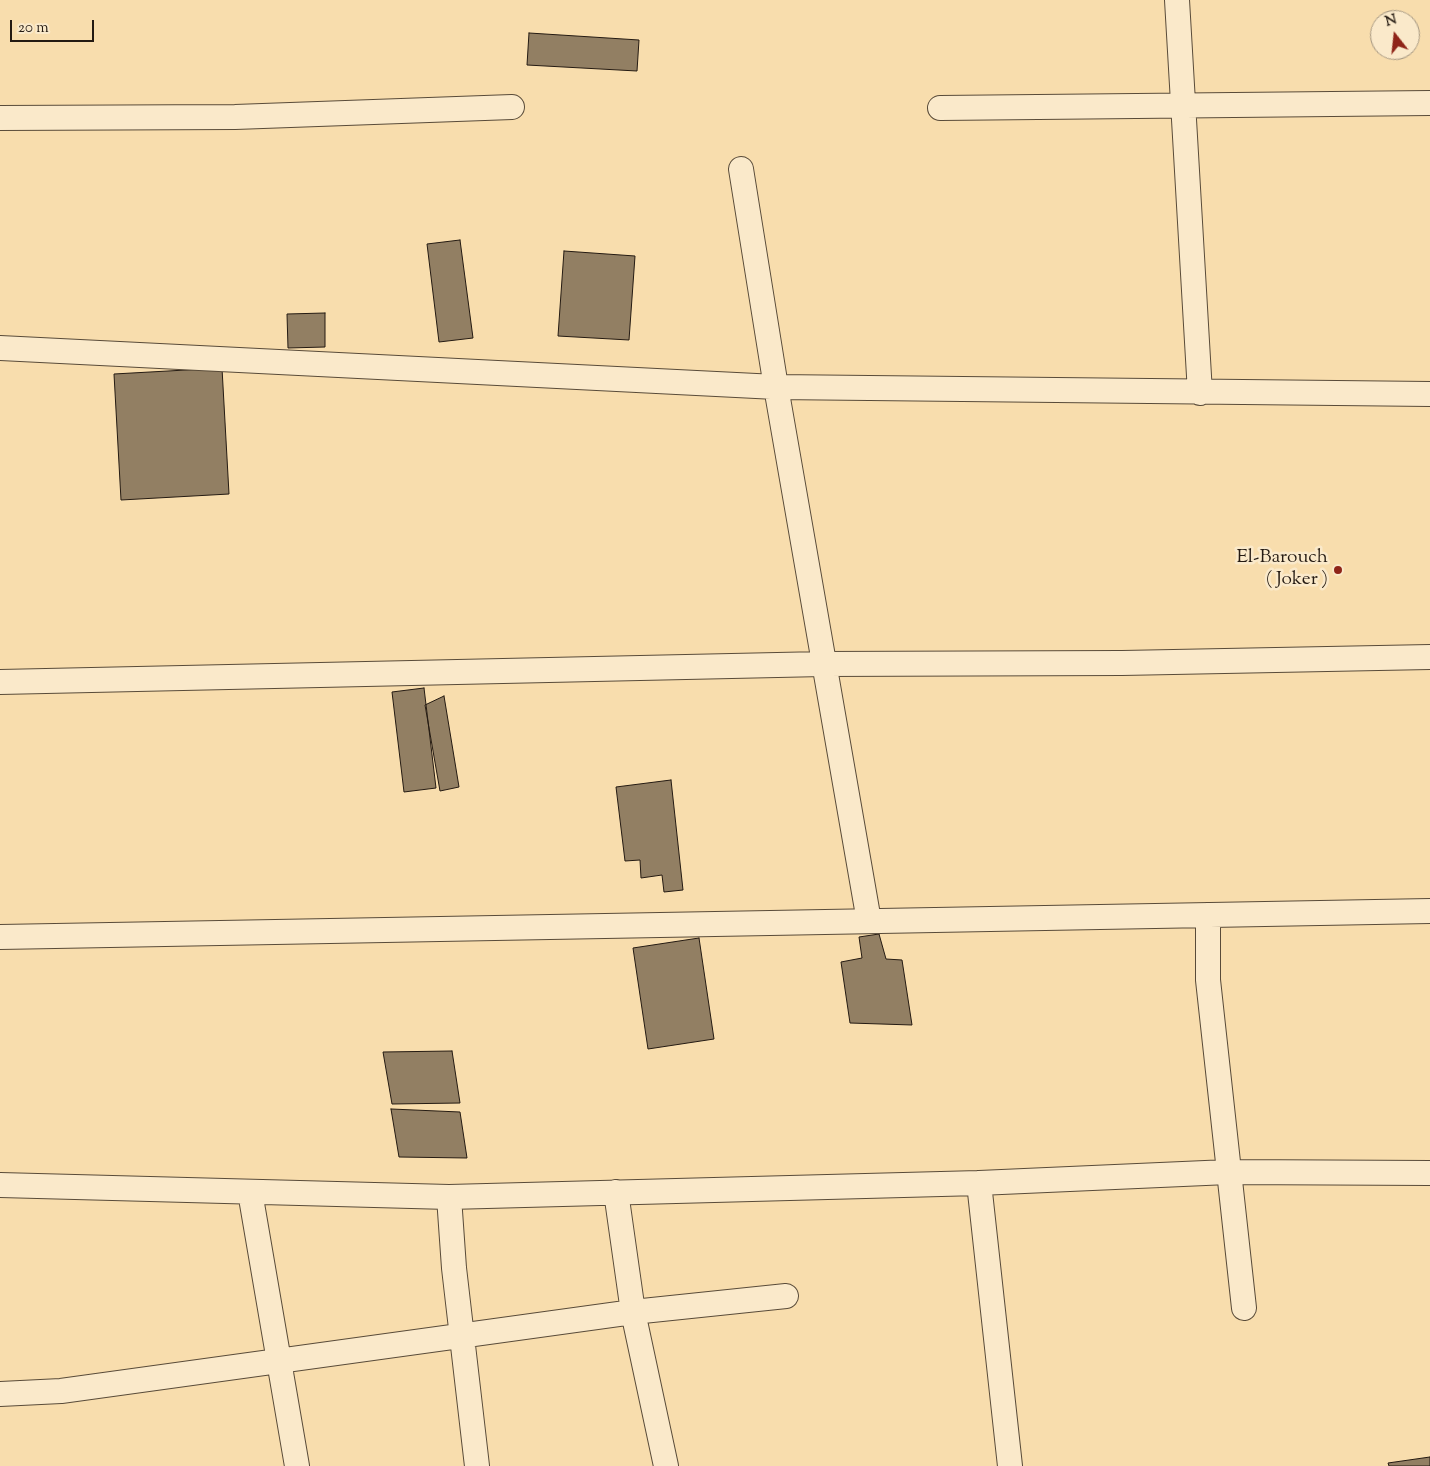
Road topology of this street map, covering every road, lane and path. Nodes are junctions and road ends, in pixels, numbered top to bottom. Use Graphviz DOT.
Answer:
graph roads {
  1 [pos="1177,0"];
  2 [pos="1430,104"];
  3 [pos="512,107"];
  4 [pos="1183,107"];
  5 [pos="940,108"];
  6 [pos="0,118"];
  7 [pos="741,169"];
  8 [pos="0,348"];
  9 [pos="776,388"];
  10 [pos="1200,393"];
  11 [pos="1430,394"];
  12 [pos="1430,657"];
  13 [pos="823,664"];
  14 [pos="0,682"];
  15 [pos="1430,911"];
  16 [pos="1208,915"];
  17 [pos="869,921"];
  18 [pos="0,937"];
  19 [pos="1228,1172"];
  20 [pos="1430,1173"];
  21 [pos="979,1184"];
  22 [pos="0,1185"];
  23 [pos="250,1192"];
  24 [pos="616,1192"];
  25 [pos="449,1197"];
  26 [pos="786,1296"];
  27 [pos="1244,1308"];
  28 [pos="634,1312"];
  29 [pos="463,1336"];
  30 [pos="278,1363"];
  31 [pos="0,1394"];
  32 [pos="297,1466"];
  33 [pos="477,1466"];
  34 [pos="666,1466"];
  35 [pos="1010,1466"];
  1 -- 4 [label="street"];
  2 -- 4 [label="street"];
  3 -- 6 [label="street"];
  4 -- 5 [label="street"];
  4 -- 10 [label="street"];
  7 -- 9 [label="street"];
  8 -- 9 [label="street"];
  9 -- 10 [label="street"];
  9 -- 13 [label="street"];
  10 -- 11 [label="street"];
  12 -- 13 [label="street"];
  13 -- 14 [label="street"];
  13 -- 17 [label="street"];
  15 -- 16 [label="street"];
  16 -- 17 [label="street"];
  16 -- 19 [label="street"];
  17 -- 18 [label="street"];
  19 -- 20 [label="street"];
  19 -- 21 [label="street"];
  19 -- 27 [label="street"];
  21 -- 24 [label="street"];
  21 -- 35 [label="street"];
  22 -- 23 [label="street"];
  23 -- 25 [label="street"];
  23 -- 30 [label="street"];
  24 -- 25 [label="street"];
  24 -- 28 [label="street"];
  25 -- 29 [label="street"];
  26 -- 28 [label="street"];
  28 -- 29 [label="street"];
  28 -- 34 [label="street"];
  29 -- 30 [label="street"];
  29 -- 33 [label="street"];
  30 -- 31 [label="street"];
  30 -- 32 [label="street"];
}
